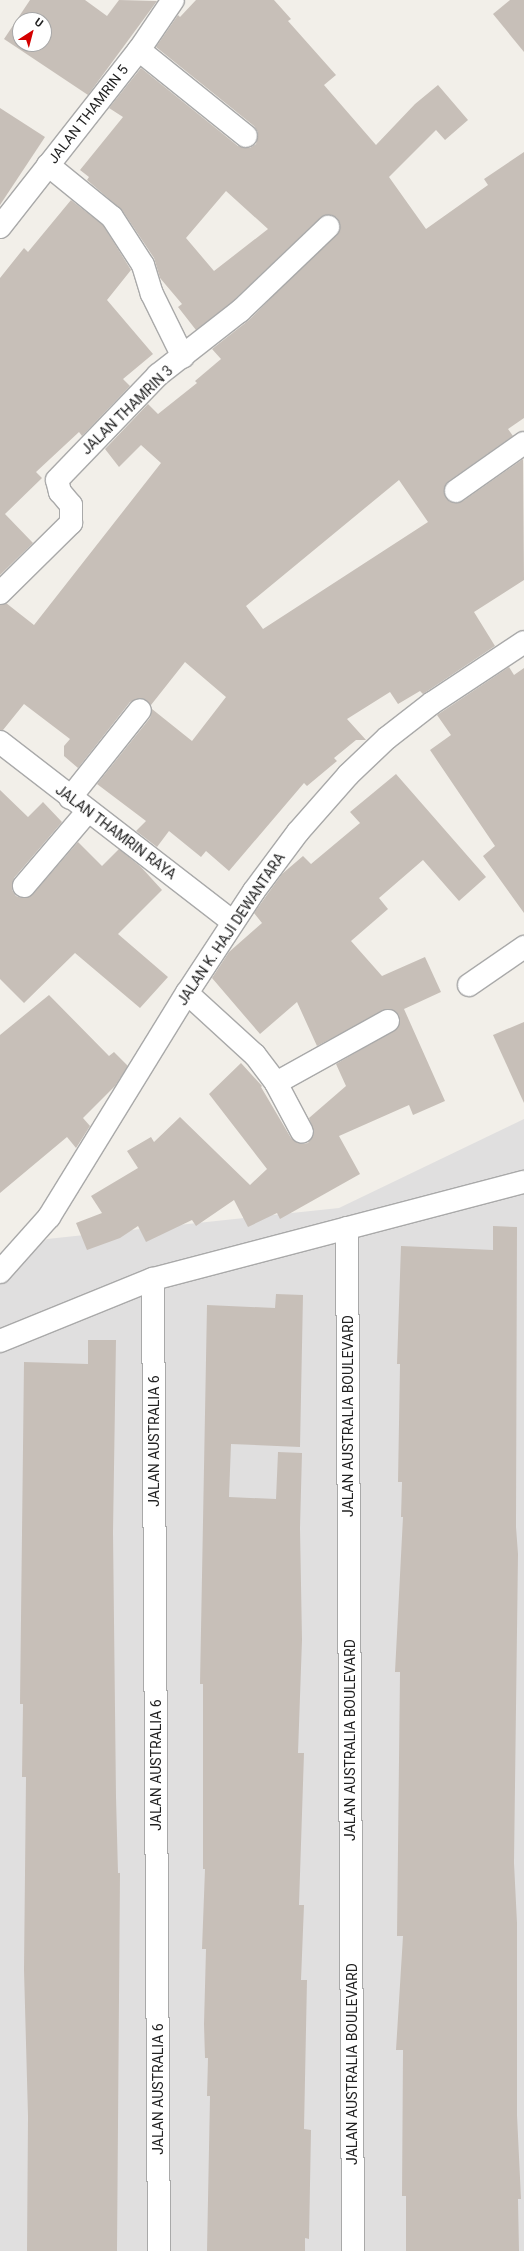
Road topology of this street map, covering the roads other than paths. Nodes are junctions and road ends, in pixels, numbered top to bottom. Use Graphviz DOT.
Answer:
graph roads {
  1 [pos="173,0"];
  2 [pos="139,50"];
  3 [pos="246,136"];
  4 [pos="48,166"];
  5 [pos="0,227"];
  6 [pos="328,227"];
  7 [pos="183,357"];
  8 [pos="524,443"];
  9 [pos="456,491"];
  10 [pos="0,593"];
  11 [pos="524,642"];
  12 [pos="140,710"];
  13 [pos="0,742"];
  14 [pos="70,798"];
  15 [pos="88,811"];
  16 [pos="24,886"];
  17 [pos="233,922"];
  18 [pos="524,947"];
  19 [pos="469,985"];
  20 [pos="187,993"];
  21 [pos="388,1021"];
  22 [pos="276,1083"];
  23 [pos="302,1132"];
  24 [pos="524,1182"];
  25 [pos="347,1228"];
  26 [pos="0,1272"];
  27 [pos="153,1279"];
  28 [pos="0,1341"];
  29 [pos="160,2251"];
  30 [pos="353,2251"];
  1 -- 2 [label="street, JALAN THAMRIN 5"];
  2 -- 3 [label="street"];
  2 -- 4 [label="street, JALAN THAMRIN 5"];
  4 -- 5 [label="street, JALAN THAMRIN 5"];
  4 -- 7 [label="street"];
  6 -- 7 [label="street, JALAN THAMRIN 3"];
  7 -- 10 [label="street, JALAN THAMRIN 3"];
  8 -- 9 [label="street"];
  11 -- 17 [label="street, JALAN K. HAJI DEWANTARA"];
  12 -- 14 [label="street"];
  13 -- 14 [label="street, JALAN THAMRIN RAYA"];
  14 -- 15 [label="street, JALAN THAMRIN RAYA"];
  15 -- 16 [label="street"];
  15 -- 17 [label="street, JALAN THAMRIN RAYA"];
  17 -- 20 [label="street, JALAN K. HAJI DEWANTARA"];
  18 -- 19 [label="street"];
  20 -- 22 [label="street"];
  20 -- 26 [label="street, JALAN K. HAJI DEWANTARA"];
  21 -- 22 [label="street"];
  22 -- 23 [label="street"];
  24 -- 25 [label="street"];
  25 -- 27 [label="street"];
  25 -- 30 [label="street, JALAN AUSTRALIA BOULEVARD"];
  27 -- 28 [label="street"];
  27 -- 29 [label="street, JALAN AUSTRALIA 6"];
}
